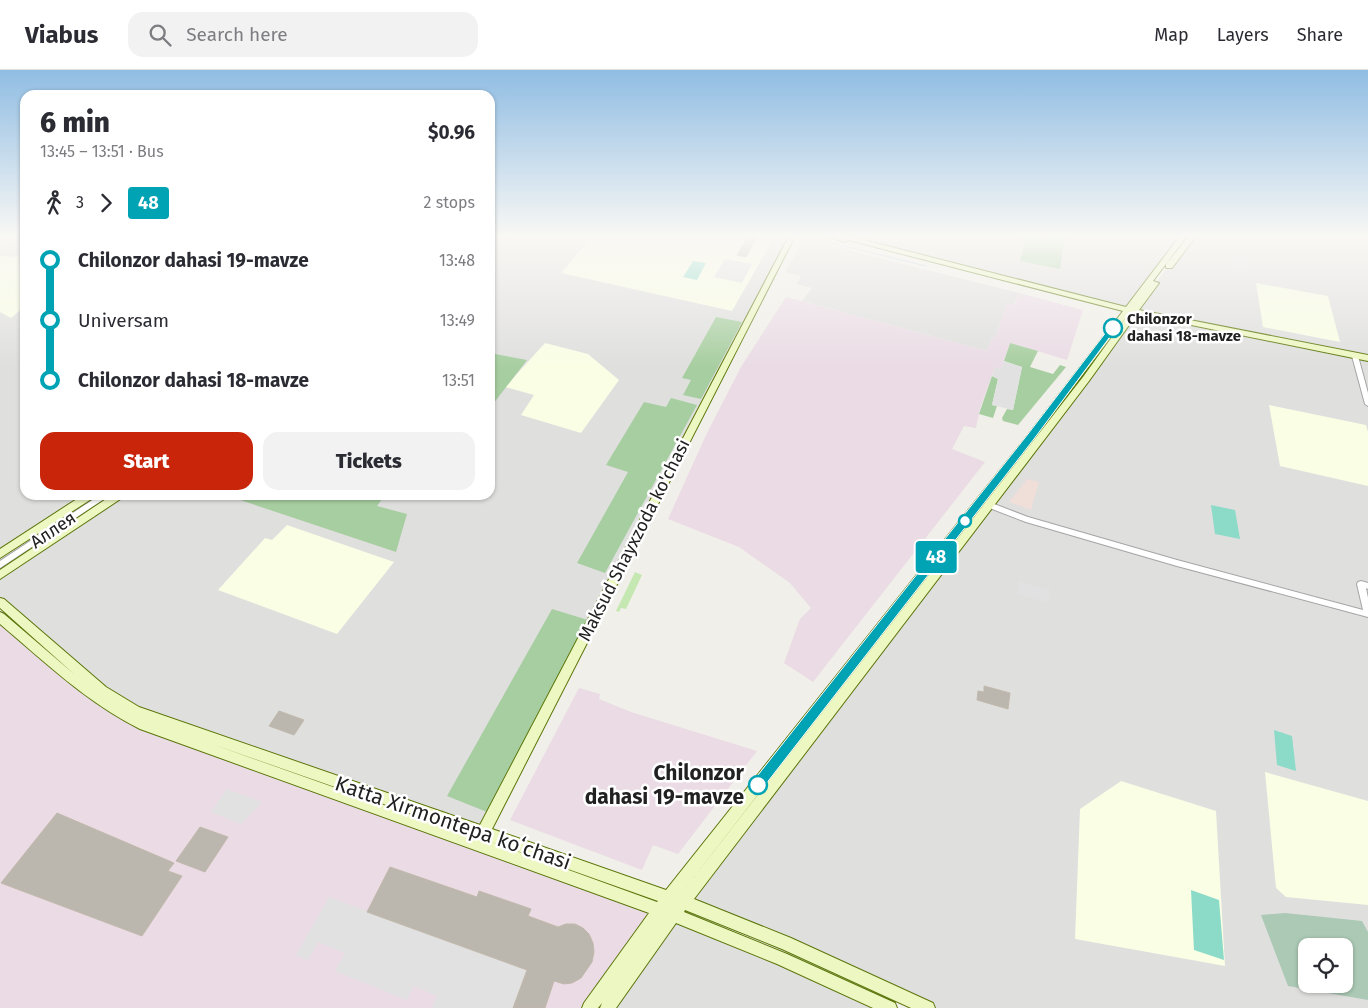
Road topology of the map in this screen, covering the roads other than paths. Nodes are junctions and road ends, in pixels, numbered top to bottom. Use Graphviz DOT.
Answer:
graph roads {
  1 [pos="769,280"];
  2 [pos="1006,280"];
  3 [pos="1011,280"];
  4 [pos="1151,280"];
  5 [pos="1155,280"];
  6 [pos="1129,310"];
  7 [pos="1355,356"];
  8 [pos="1368,358"];
  9 [pos="1368,404"];
  10 [pos="82,500"];
  11 [pos="98,500"];
  12 [pos="112,500"];
  13 [pos="989,505"];
  14 [pos="0,554"];
  15 [pos="0,565"];
  16 [pos="0,575"];
  17 [pos="1368,586"];
  18 [pos="0,602"];
  19 [pos="1368,614"];
  20 [pos="0,617"];
  21 [pos="480,839"];
  22 [pos="671,907"];
  23 [pos="589,1008"];
  24 [pos="606,1008"];
  25 [pos="890,1008"];
  26 [pos="928,1008"];
  1 -- 21 [label="main road, Maksud Shayxzoda ko'chasi"];
  2 -- 6 [label="main road"];
  3 -- 6 [label="main road"];
  4 -- 6 [label="main road"];
  5 -- 6 [label="main road"];
  6 -- 7 [label="main road"];
  6 -- 13 [label="main road"];
  6 -- 22 [label="main road"];
  7 -- 8 [label="main road"];
  7 -- 9 [label="street"];
  10 -- 14 [label="main road"];
  11 -- 15 [label="street, Аллея"];
  12 -- 16 [label="main road"];
  13 -- 19 [label="street"];
  13 -- 22 [label="main road"];
  17 -- 19 [label="street"];
  18 -- 21 [label="main road, Katta Xirmontepa koʻchasi"];
  20 -- 21 [label="main road, Katta Xirmontepa koʻchasi"];
  21 -- 22 [label="main road, Katta Xirmontepa koʻchasi"];
  22 -- 23 [label="main road"];
  22 -- 24 [label="main road"];
  22 -- 25 [label="main road, Katta Xirmontepa koʻchasi"];
  22 -- 26 [label="main road, Katta Xirmontepa koʻchasi"];
}
